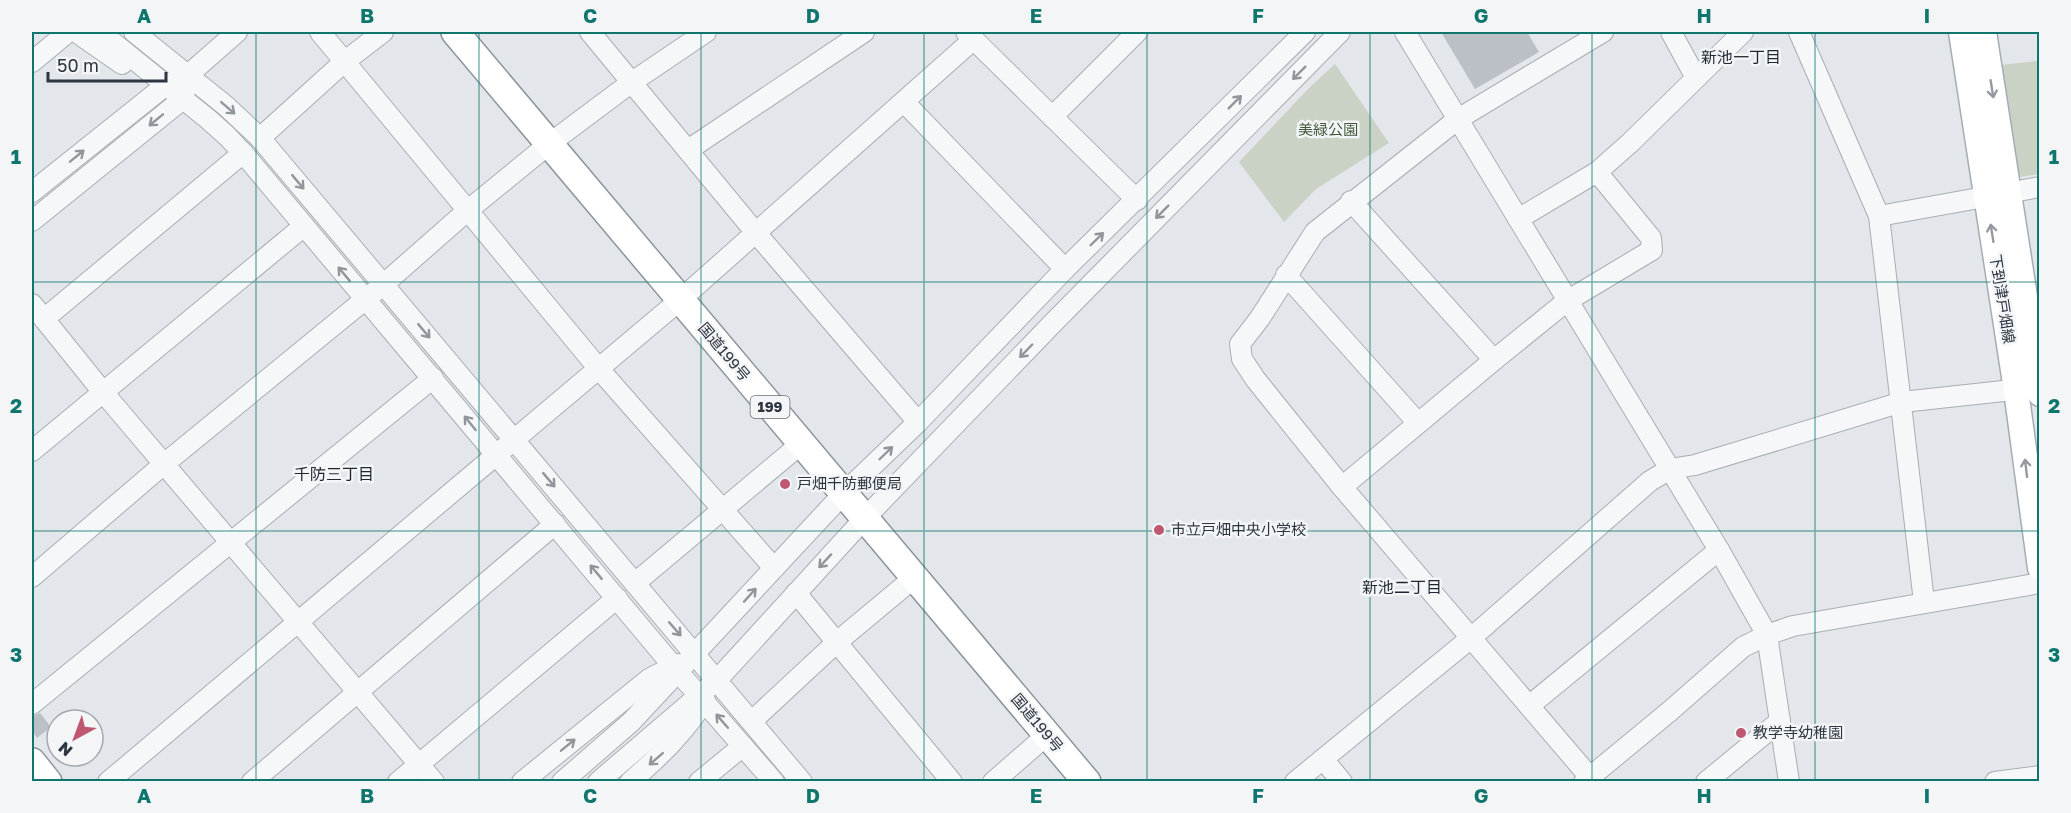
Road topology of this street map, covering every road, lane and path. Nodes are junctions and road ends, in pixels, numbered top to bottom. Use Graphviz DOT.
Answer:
graph roads {
  1 [pos="68,32"];
  2 [pos="76,32"];
  3 [pos="100,32"];
  4 [pos="134,32"];
  5 [pos="237,32"];
  6 [pos="320,32"];
  7 [pos="383,32"];
  8 [pos="454,32"];
  9 [pos="590,32"];
  10 [pos="864,32"];
  11 [pos="1137,32"];
  12 [pos="1305,32"];
  13 [pos="1340,32"];
  14 [pos="1406,32"];
  15 [pos="1603,32"];
  16 [pos="1671,32"];
  17 [pos="1743,32"];
  18 [pos="1799,32"];
  19 [pos="1961,32"];
  20 [pos="1984,32"];
  21 [pos="695,35"];
  22 [pos="970,35"];
  23 [pos="135,60"];
  24 [pos="32,62"];
  25 [pos="344,62"];
  26 [pos="188,75"];
  27 [pos="1696,78"];
  28 [pos="632,82"];
  29 [pos="166,85"];
  30 [pos="183,99"];
  31 [pos="904,102"];
  32 [pos="1052,117"];
  33 [pos="1458,119"];
  34 [pos="260,138"];
  35 [pos="549,144"];
  36 [pos="688,150"];
  37 [pos="243,153"];
  38 [pos="1597,172"];
  39 [pos="2040,187"];
  40 [pos="32,192"];
  41 [pos="1997,193"];
  42 [pos="1137,200"];
  43 [pos="1351,201"];
  44 [pos="467,211"];
  45 [pos="1879,216"];
  46 [pos="1518,219"];
  47 [pos="32,221"];
  48 [pos="304,226"];
  49 [pos="756,233"];
  50 [pos="1065,269"];
  51 [pos="1286,275"];
  52 [pos="384,284"];
  53 [pos="2032,293"];
  54 [pos="365,299"];
  55 [pos="680,300"];
  56 [pos="1568,301"];
  57 [pos="38,311"];
  58 [pos="1494,360"];
  59 [pos="599,369"];
  60 [pos="433,378"];
  61 [pos="2033,389"];
  62 [pos="102,391"];
  63 [pos="1902,402"];
  64 [pos="918,422"];
  65 [pos="1418,423"];
  66 [pos="515,440"];
  67 [pos="802,443"];
  68 [pos="32,451"];
  69 [pos="496,455"];
  70 [pos="164,464"];
  71 [pos="1670,469"];
  72 [pos="1342,487"];
  73 [pos="844,493"];
  74 [pos="723,509"];
  75 [pos="865,518"];
  76 [pos="555,524"];
  77 [pos="230,542"];
  78 [pos="1719,550"];
  79 [pos="774,568"];
  80 [pos="2040,568"];
  81 [pos="32,577"];
  82 [pos="915,578"];
  83 [pos="635,583"];
  84 [pos="2040,583"];
  85 [pos="796,593"];
  86 [pos="617,598"];
  87 [pos="1924,602"];
  88 [pos="299,622"];
  89 [pos="1767,635"];
  90 [pos="1471,638"];
  91 [pos="837,642"];
  92 [pos="696,654"];
  93 [pos="676,669"];
  94 [pos="717,680"];
  95 [pos="357,692"];
  96 [pos="701,698"];
  97 [pos="32,704"];
  98 [pos="1529,706"];
  99 [pos="752,721"];
  100 [pos="1780,721"];
  101 [pos="1047,735"];
  102 [pos="743,746"];
  103 [pos="1323,759"];
  104 [pos="32,762"];
  105 [pos="418,763"];
  106 [pos="2040,776"];
  107 [pos="1589,780"];
  108 [pos="48,782"];
  109 [pos="108,782"];
  110 [pos="252,782"];
  111 [pos="398,782"];
  112 [pos="434,782"];
  113 [pos="522,782"];
  114 [pos="562,782"];
  115 [pos="598,782"];
  116 [pos="630,782"];
  117 [pos="699,782"];
  118 [pos="774,782"];
  119 [pos="802,782"];
  120 [pos="952,782"];
  121 [pos="993,782"];
  122 [pos="1087,782"];
  123 [pos="1295,782"];
  124 [pos="1342,782"];
  125 [pos="1706,782"];
  126 [pos="1789,782"];
  127 [pos="1995,782"];
  1 -- 24 [label="street"];
  2 -- 23 [label="street"];
  3 -- 23 [label="street"];
  4 -- 26 [label="street"];
  5 -- 26 [label="street"];
  6 -- 25 [label="street"];
  7 -- 25 [label="street"];
  8 -- 35 [label="highway, 国道199号 / 199"];
  9 -- 28 [label="street"];
  10 -- 36 [label="street"];
  11 -- 32 [label="street"];
  42 -- 12 [label="street, one-way"];
  13 -- 75 [label="street, one-way"];
  14 -- 33 [label="street"];
  15 -- 33 [label="street"];
  16 -- 27 [label="street"];
  17 -- 27 [label="street"];
  18 -- 45 [label="street"];
  19 -- 41 [label="main road, 下到津戸畑線"];
  20 -- 41 [label="main road, 下到津戸畑線, one-way"];
  21 -- 28 [label="street"];
  22 -- 31 [label="street"];
  22 -- 32 [label="street"];
  23 -- 29 [label="street"];
  25 -- 34 [label="street"];
  25 -- 44 [label="street"];
  26 -- 29 [label="street"];
  26 -- 30 [label="street"];
  26 -- 34 [label="street, one-way"];
  27 -- 38 [label="street"];
  28 -- 35 [label="street"];
  28 -- 36 [label="street"];
  29 -- 30 [label="street"];
  40 -- 29 [label="street, one-way"];
  30 -- 37 [label="street"];
  30 -- 47 [label="street, one-way"];
  31 -- 49 [label="street"];
  31 -- 50 [label="street"];
  32 -- 42 [label="street"];
  33 -- 43 [label="street"];
  33 -- 46 [label="street"];
  34 -- 52 [label="street, one-way"];
  35 -- 44 [label="street"];
  35 -- 55 [label="highway, 国道199号 / 199"];
  36 -- 49 [label="street"];
  37 -- 48 [label="street"];
  37 -- 57 [label="street"];
  38 -- 46 [label="street"];
  38 -- 56 [label="street"];
  39 -- 41 [label="street"];
  41 -- 45 [label="street"];
  41 -- 53 [label="main road, 下到津戸畑線"];
  61 -- 41 [label="main road, 下到津戸畑線, one-way"];
  50 -- 42 [label="street, one-way"];
  43 -- 51 [label="street"];
  43 -- 58 [label="street"];
  44 -- 52 [label="street"];
  44 -- 59 [label="street"];
  45 -- 63 [label="street"];
  46 -- 56 [label="street"];
  54 -- 48 [label="street, one-way"];
  48 -- 62 [label="street"];
  49 -- 55 [label="street"];
  49 -- 64 [label="street"];
  50 -- 64 [label="street"];
  51 -- 65 [label="street"];
  51 -- 72 [label="street"];
  52 -- 54 [label="street"];
  52 -- 66 [label="street, one-way"];
  53 -- 61 [label="main road, 下到津戸畑線"];
  54 -- 60 [label="street"];
  54 -- 70 [label="street"];
  55 -- 59 [label="street"];
  55 -- 67 [label="highway, 国道199号 / 199"];
  56 -- 58 [label="street"];
  56 -- 71 [label="street"];
  57 -- 62 [label="street"];
  58 -- 65 [label="street"];
  59 -- 66 [label="street"];
  59 -- 74 [label="street"];
  69 -- 60 [label="street, one-way"];
  60 -- 77 [label="street"];
  61 -- 63 [label="street"];
  80 -- 61 [label="main road, 下到津戸畑線, one-way"];
  62 -- 68 [label="street"];
  62 -- 70 [label="street"];
  63 -- 71 [label="street"];
  63 -- 87 [label="street"];
  73 -- 64 [label="street, one-way"];
  65 -- 72 [label="street"];
  66 -- 69 [label="street"];
  66 -- 83 [label="street, one-way"];
  67 -- 73 [label="highway, 国道199号 / 199"];
  67 -- 74 [label="street"];
  69 -- 76 [label="street"];
  69 -- 88 [label="street"];
  70 -- 77 [label="street"];
  70 -- 81 [label="street"];
  71 -- 78 [label="street"];
  71 -- 90 [label="street"];
  72 -- 90 [label="street"];
  73 -- 75 [label="highway, 国道199号 / 199"];
  73 -- 79 [label="street"];
  74 -- 79 [label="street"];
  74 -- 83 [label="street"];
  75 -- 82 [label="highway, 国道199号 / 199"];
  75 -- 85 [label="street, one-way"];
  86 -- 76 [label="street, one-way"];
  76 -- 95 [label="street"];
  77 -- 88 [label="street"];
  77 -- 97 [label="street"];
  78 -- 89 [label="street"];
  78 -- 98 [label="street"];
  92 -- 79 [label="street, one-way"];
  82 -- 91 [label="street"];
  82 -- 101 [label="highway, 国道199号 / 199"];
  83 -- 92 [label="street, one-way"];
  84 -- 87 [label="street"];
  85 -- 91 [label="street"];
  85 -- 94 [label="street"];
  86 -- 93 [label="street"];
  86 -- 105 [label="street"];
  87 -- 89 [label="street"];
  88 -- 95 [label="street"];
  88 -- 109 [label="street"];
  89 -- 100 [label="street"];
  89 -- 107 [label="street"];
  90 -- 98 [label="street"];
  90 -- 103 [label="street"];
  91 -- 99 [label="street"];
  91 -- 120 [label="street"];
  92 -- 93 [label="street"];
  92 -- 94 [label="street"];
  93 -- 96 [label="street"];
  113 -- 93 [label="street, one-way"];
  93 -- 114 [label="street"];
  94 -- 96 [label="street"];
  94 -- 99 [label="street"];
  95 -- 105 [label="street"];
  95 -- 110 [label="street"];
  102 -- 96 [label="street, one-way"];
  96 -- 115 [label="street"];
  96 -- 116 [label="street, one-way"];
  98 -- 107 [label="street"];
  99 -- 119 [label="street"];
  100 -- 125 [label="street"];
  100 -- 126 [label="street"];
  101 -- 121 [label="street"];
  101 -- 122 [label="highway, 国道199号 / 199"];
  102 -- 117 [label="street"];
  102 -- 118 [label="street"];
  103 -- 123 [label="street"];
  103 -- 124 [label="street"];
  104 -- 108 [label="highway"];
  105 -- 111 [label="street"];
  105 -- 112 [label="street"];
  106 -- 127 [label="street"];
}
